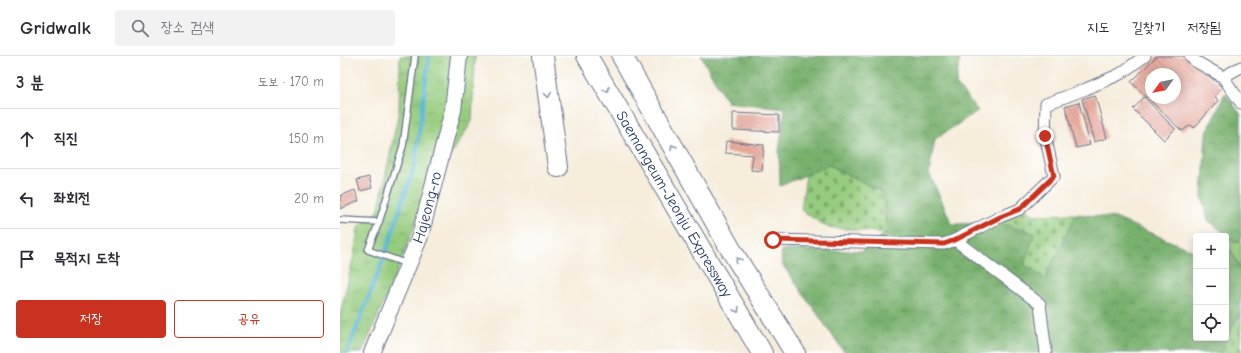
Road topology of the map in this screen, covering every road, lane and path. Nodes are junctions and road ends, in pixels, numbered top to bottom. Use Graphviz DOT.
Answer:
graph roads {
  1 [pos="416,56"];
  2 [pos="459,56"];
  3 [pos="543,56"];
  4 [pos="587,56"];
  5 [pos="622,56"];
  6 [pos="1145,56"];
  7 [pos="1190,56"];
  8 [pos="1241,67"];
  9 [pos="1223,77"];
  10 [pos="1241,103"];
  11 [pos="558,167"];
  12 [pos="340,220"];
  13 [pos="379,222"];
  14 [pos="773,240"];
  15 [pos="955,240"];
  16 [pos="401,262"];
  17 [pos="750,279"];
  18 [pos="372,353"];
  19 [pos="762,353"];
  20 [pos="795,353"];
  21 [pos="805,353"];
  22 [pos="1046,353"];
  1 -- 13 [label="lane"];
  2 -- 16 [label="street, Hajeong-ro"];
  3 -- 11 [label="highway, one-way"];
  4 -- 19 [label="highway, Saemangeum-Jeonju Expressway, one-way"];
  17 -- 5 [label="highway, Saemangeum-Jeonju Expressway, one-way"];
  6 -- 15 [label="street"];
  7 -- 9 [label="street"];
  8 -- 9 [label="street"];
  9 -- 10 [label="street"];
  12 -- 13 [label="lane"];
  13 -- 16 [label="lane"];
  14 -- 15 [label="street"];
  15 -- 22 [label="street"];
  16 -- 18 [label="street, Hajeong-ro"];
  17 -- 20 [label="highway, Saemangeum-Jeonju Expressway"];
  17 -- 21 [label="highway"];
}
